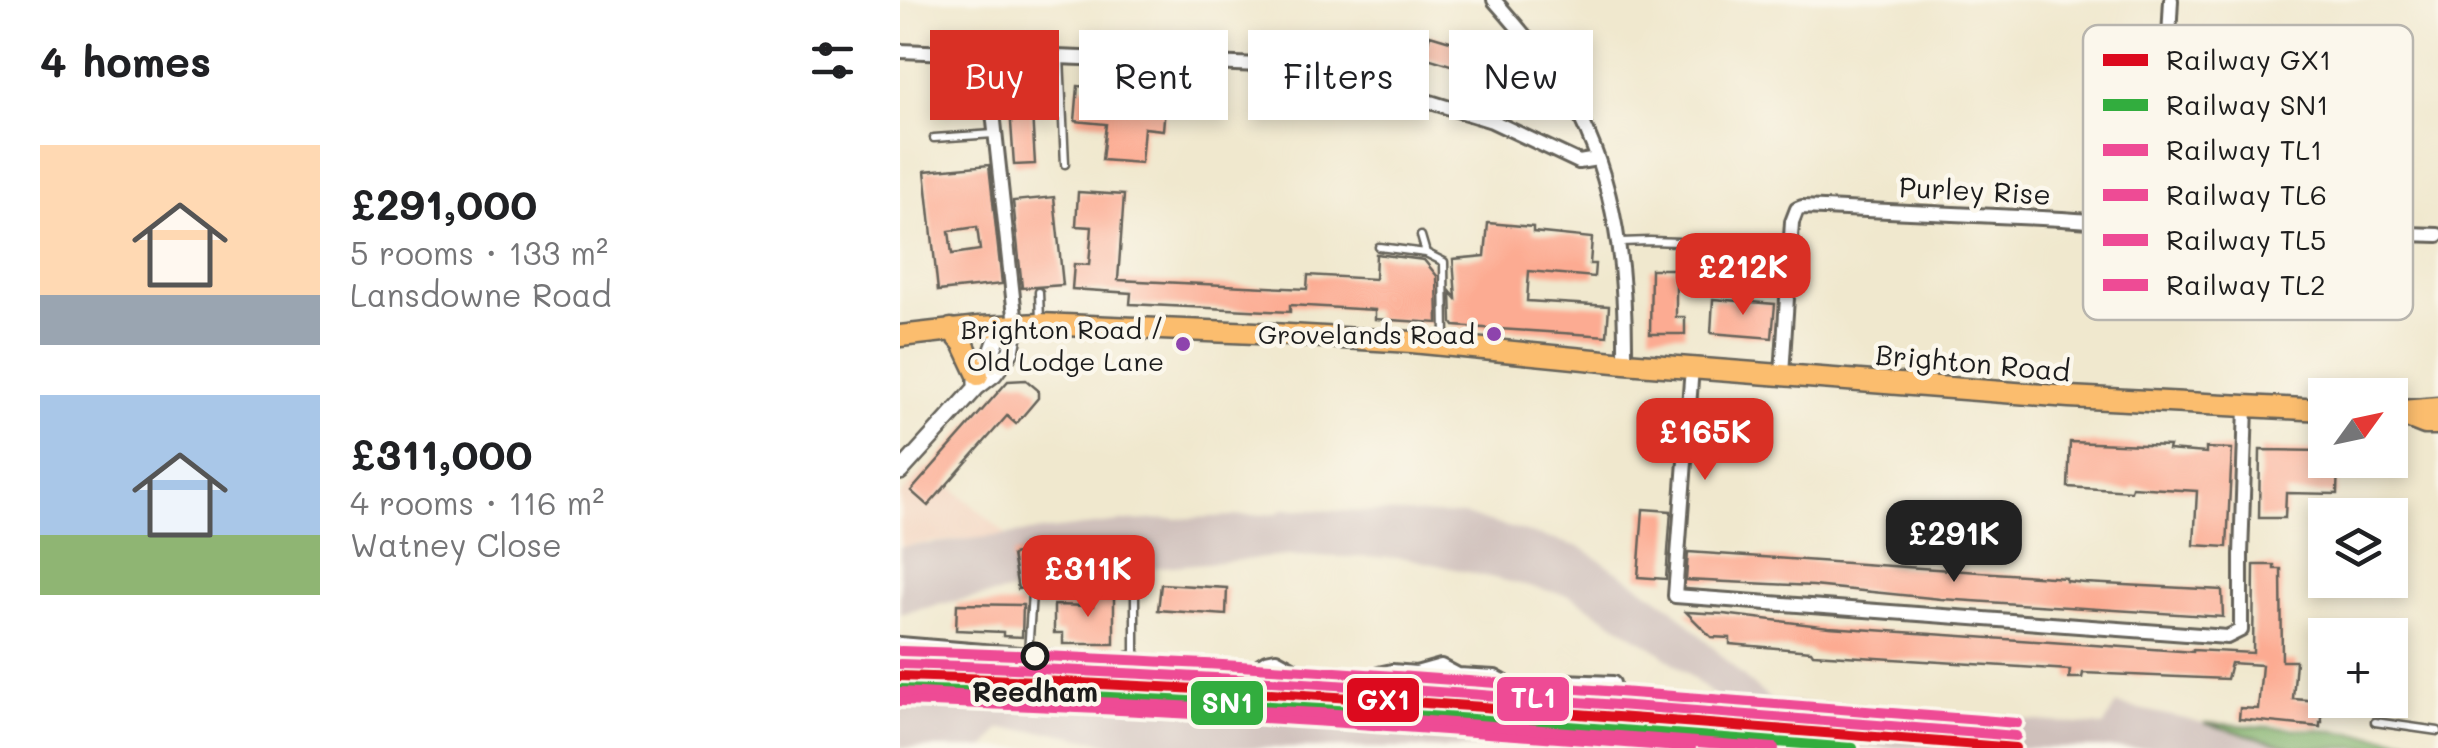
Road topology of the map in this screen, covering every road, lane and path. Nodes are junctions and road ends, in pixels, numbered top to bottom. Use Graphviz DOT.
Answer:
graph roads {
  1 [pos="1494,0"];
  2 [pos="2172,0"];
  3 [pos="2171,25"];
  4 [pos="900,51"];
  5 [pos="1060,56"];
  6 [pos="994,120"];
  7 [pos="995,134"];
  8 [pos="934,138"];
  9 [pos="1597,159"];
  10 [pos="1065,164"];
  11 [pos="2083,221"];
  12 [pos="2413,233"];
  13 [pos="2438,234"];
  14 [pos="1421,236"];
  15 [pos="1619,242"];
  16 [pos="1679,242"];
  17 [pos="1379,247"];
  18 [pos="1426,253"];
  19 [pos="1039,292"];
  20 [pos="1040,324"];
  21 [pos="1009,325"];
  22 [pos="951,330"];
  23 [pos="900,336"];
  24 [pos="1444,345"];
  25 [pos="1624,363"];
  26 [pos="1692,367"];
  27 [pos="1782,374"];
  28 [pos="978,381"];
  29 [pos="2246,408"];
  30 [pos="2438,408"];
  31 [pos="2308,410"];
  32 [pos="2408,411"];
  33 [pos="2408,418"];
  34 [pos="2438,424"];
  35 [pos="900,472"];
  36 [pos="1135,576"];
  37 [pos="1032,593"];
  38 [pos="900,644"];
  39 [pos="1028,653"];
  40 [pos="1134,658"];
  41 [pos="1612,683"];
  42 [pos="2376,722"];
  43 [pos="2438,731"];
  1 -- 9 [label="street"];
  2 -- 3 [label="street"];
  4 -- 5 [label="street"];
  5 -- 9 [label="street"];
  5 -- 10 [label="lane"];
  6 -- 7 [label="street"];
  7 -- 8 [label="lane"];
  7 -- 21 [label="street"];
  9 -- 15 [label="street"];
  11 -- 27 [label="street, Purley Rise"];
  12 -- 13 [label="street, Purley Rise"];
  14 -- 18 [label="lane"];
  15 -- 16 [label="lane"];
  15 -- 25 [label="street"];
  17 -- 18 [label="lane"];
  18 -- 24 [label="lane"];
  19 -- 20 [label="lane"];
  20 -- 21 [label="highway, Brighton Road"];
  20 -- 24 [label="highway, Brighton Road"];
  21 -- 22 [label="highway, Brighton Road"];
  21 -- 28 [label="street"];
  22 -- 23 [label="highway, Brighton Road"];
  22 -- 28 [label="highway"];
  24 -- 25 [label="highway, Brighton Road"];
  25 -- 26 [label="highway, Brighton Road"];
  26 -- 27 [label="highway, Brighton Road"];
  26 -- 29 [label="street"];
  27 -- 29 [label="highway, Brighton Road"];
  28 -- 35 [label="street"];
  29 -- 31 [label="highway, Brighton Road"];
  30 -- 32 [label="highway"];
  33 -- 34 [label="highway"];
  36 -- 40 [label="lane"];
  37 -- 39 [label="lane"];
  38 -- 39 [label="street"];
  39 -- 40 [label="street"];
  40 -- 41 [label="street"];
  42 -- 43 [label="lane"];
}
